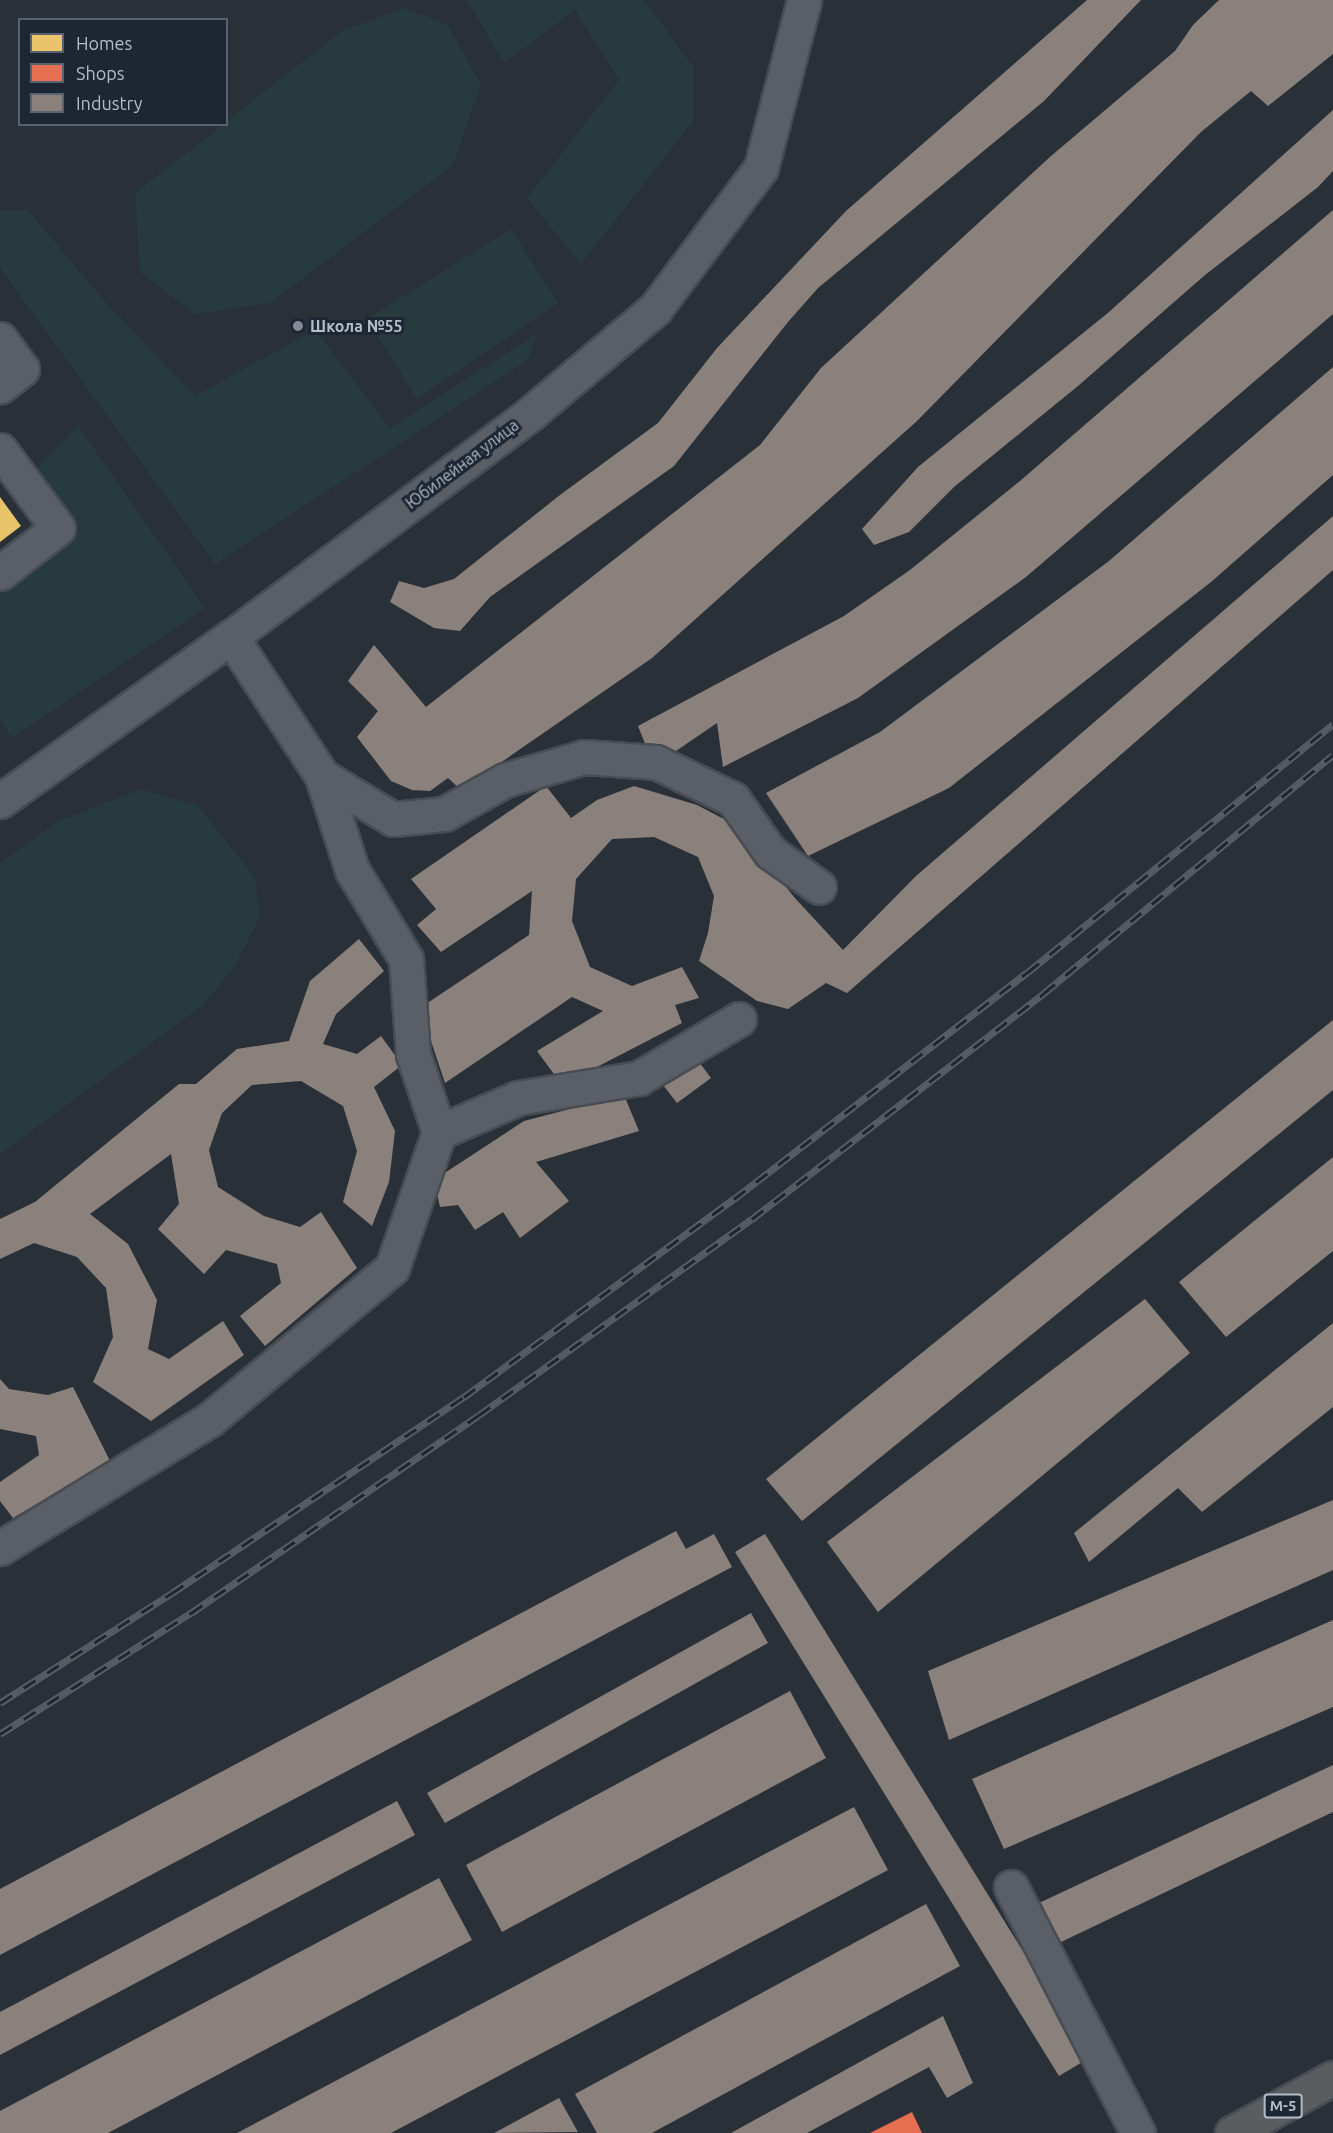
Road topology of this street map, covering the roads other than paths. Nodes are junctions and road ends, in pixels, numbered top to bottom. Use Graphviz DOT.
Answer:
graph roads {
  1 [pos="792,8"];
  2 [pos="0,339"];
  3 [pos="0,386"];
  4 [pos="0,450"];
  5 [pos="0,573"];
  6 [pos="231,638"];
  7 [pos="321,776"];
  8 [pos="4,789"];
  9 [pos="819,888"];
  10 [pos="739,1019"];
  11 [pos="439,1132"];
  12 [pos="0,1548"];
  13 [pos="1011,1887"];
  14 [pos="1333,2078"];
  15 [pos="1138,2133"];
  16 [pos="1232,2133"];
  1 -- 6 [label="street, Юбилейная улица"];
  2 -- 3 [label="street"];
  4 -- 5 [label="street"];
  6 -- 7 [label="street"];
  6 -- 8 [label="street, Юбилейная улица"];
  7 -- 9 [label="street"];
  7 -- 11 [label="street"];
  10 -- 11 [label="street"];
  11 -- 12 [label="street"];
  13 -- 15 [label="street"];
  14 -- 16 [label="highway, М-5"];
}
